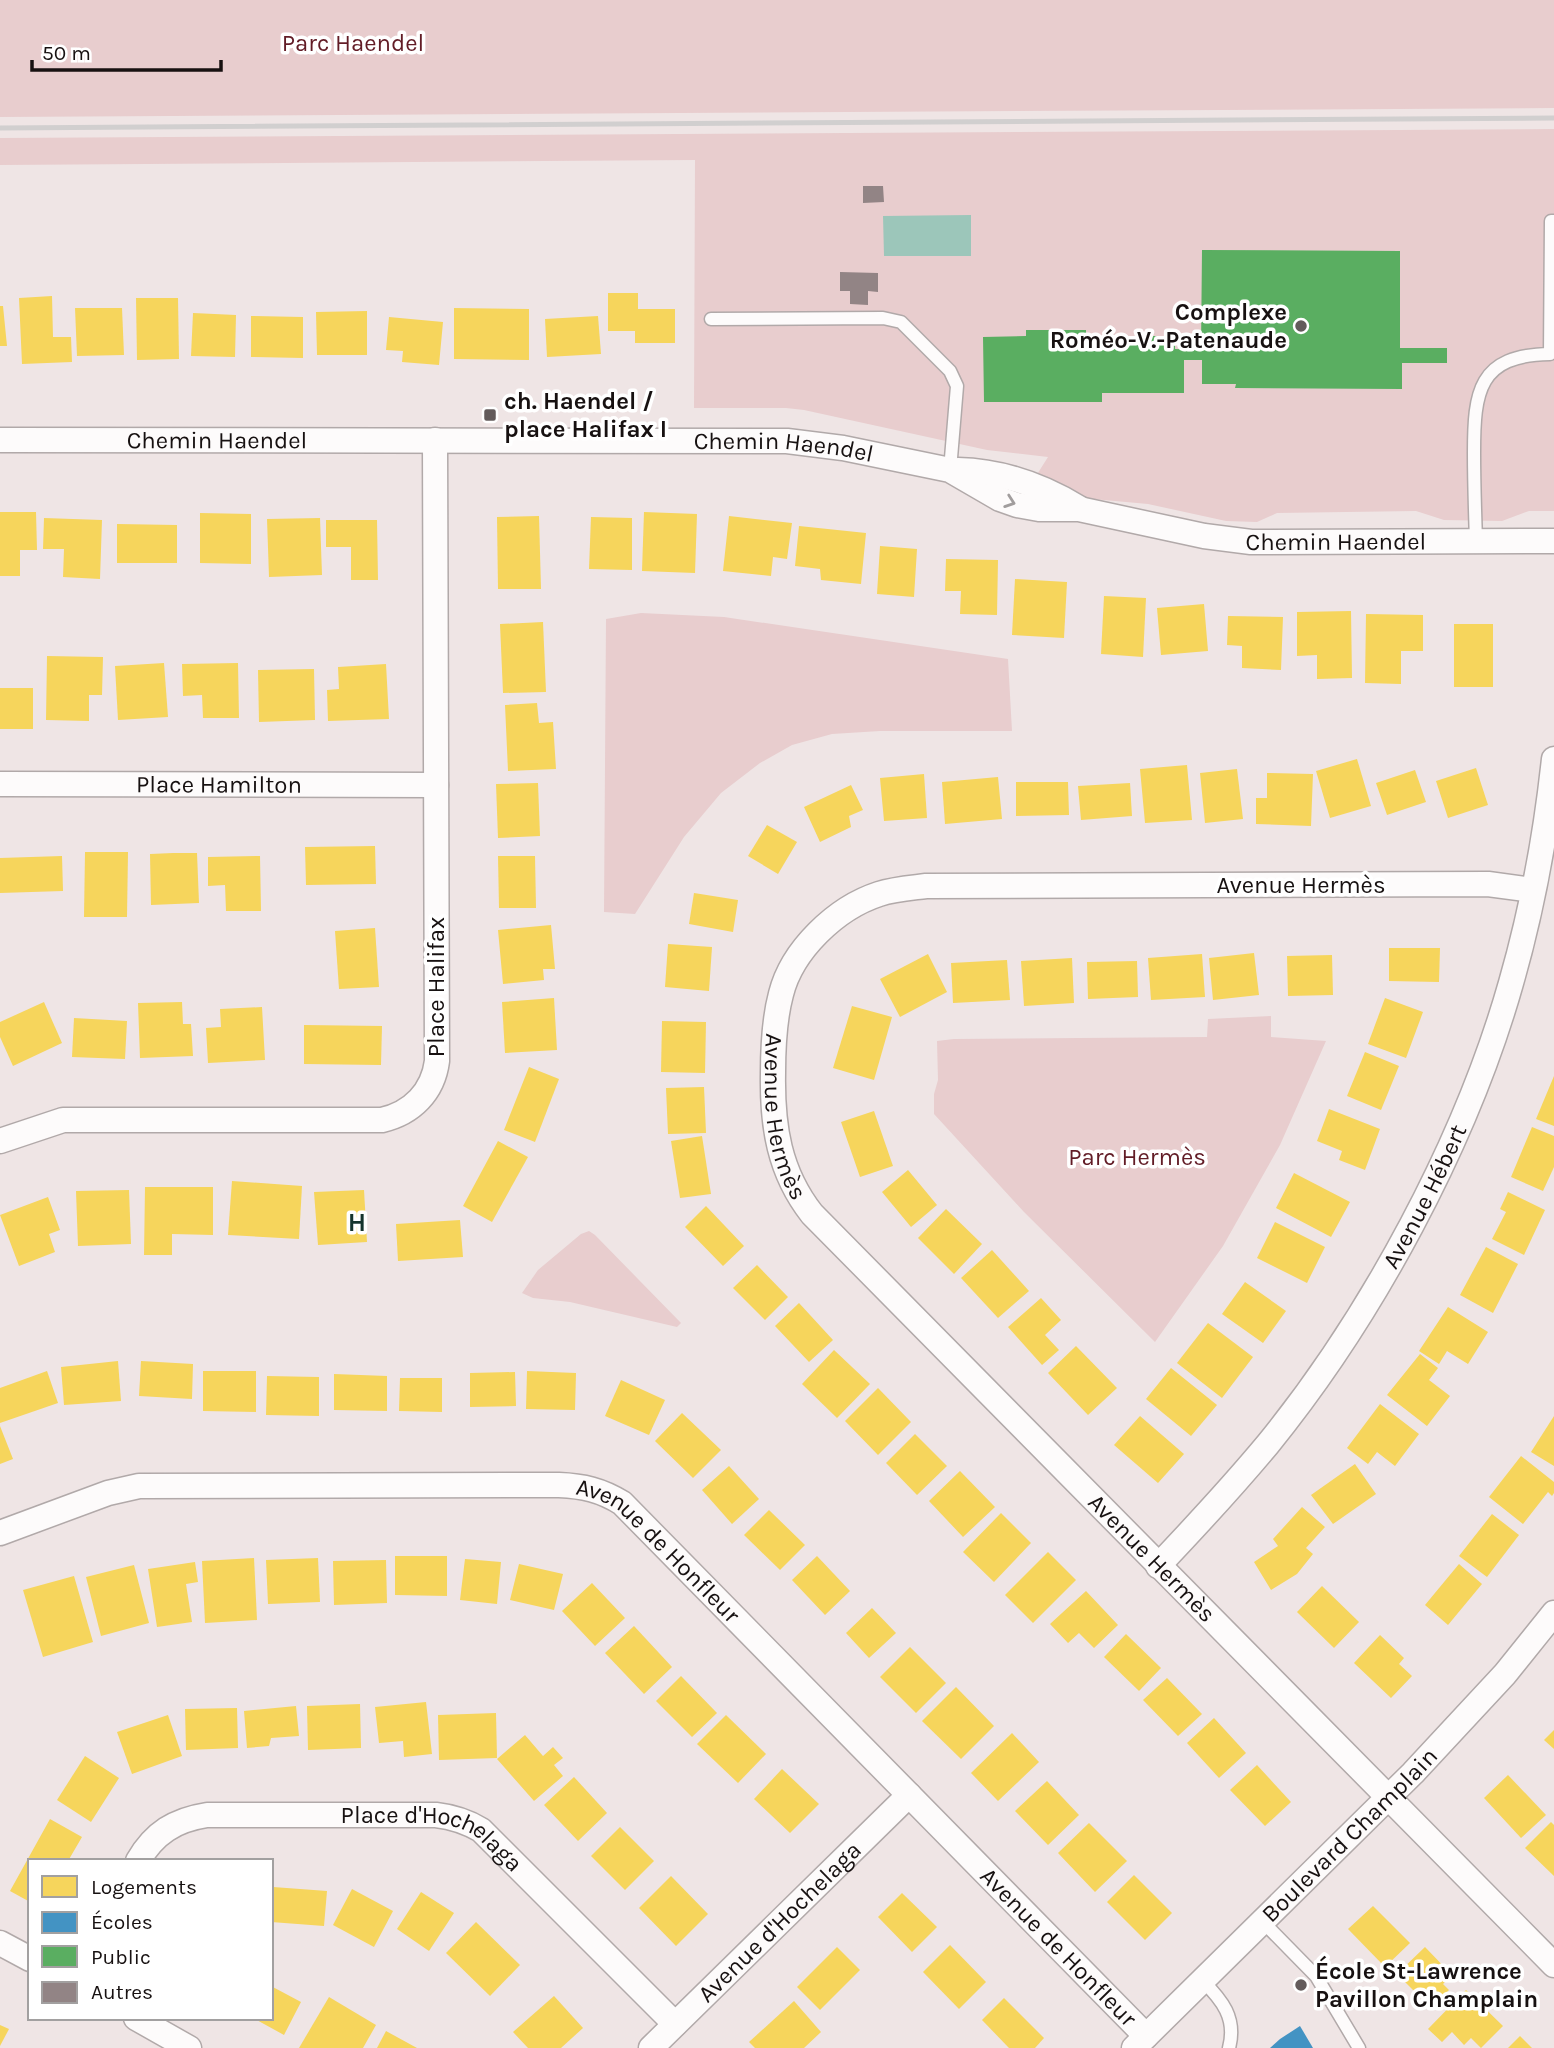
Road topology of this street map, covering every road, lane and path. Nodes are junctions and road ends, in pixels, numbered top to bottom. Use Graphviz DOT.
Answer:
graph roads {
  1 [pos="1554,221"];
  2 [pos="711,319"];
  3 [pos="0,440"];
  4 [pos="435,440"];
  5 [pos="950,470"];
  6 [pos="1476,541"];
  7 [pos="1554,541"];
  8 [pos="1554,759"];
  9 [pos="0,784"];
  10 [pos="436,785"];
  11 [pos="1532,890"];
  12 [pos="0,1142"];
  13 [pos="0,1533"];
  14 [pos="1158,1566"];
  15 [pos="1554,1613"];
  16 [pos="909,1795"];
  17 [pos="1387,1798"];
  18 [pos="139,1859"];
  19 [pos="1262,1921"];
  20 [pos="0,1943"];
  21 [pos="28,1958"];
  22 [pos="1554,1965"];
  23 [pos="1202,1980"];
  24 [pos="140,2020"];
  25 [pos="675,2024"];
  26 [pos="1140,2042"];
  27 [pos="189,2048"];
  28 [pos="651,2048"];
  29 [pos="1229,2048"];
  30 [pos="1359,2048"];
  1 -- 6 [label="lane"];
  2 -- 5 [label="lane"];
  3 -- 4 [label="street, Chemin Haendel"];
  4 -- 5 [label="street, Chemin Haendel"];
  4 -- 10 [label="street, Place Halifax"];
  5 -- 6 [label="street, Chemin Haendel"];
  6 -- 7 [label="street, Chemin Haendel"];
  8 -- 11 [label="street, Avenue Hébert"];
  9 -- 10 [label="street, Place Hamilton"];
  10 -- 12 [label="street, Place Halifax"];
  11 -- 14 [label="street, Avenue Hébert"];
  11 -- 14 [label="street, Avenue Hermès"];
  13 -- 16 [label="street, Avenue de Honfleur"];
  14 -- 17 [label="street, Avenue Hermès"];
  15 -- 17 [label="street, Boulevard Champlain"];
  16 -- 25 [label="street, Avenue d'Hochelaga"];
  16 -- 26 [label="street, Avenue de Honfleur"];
  17 -- 19 [label="street, Boulevard Champlain"];
  17 -- 22 [label="street, Avenue Hermès"];
  18 -- 25 [label="street, Place d'Hochelaga"];
  19 -- 23 [label="street, Boulevard Champlain"];
  19 -- 30 [label="lane"];
  20 -- 21 [label="street"];
  23 -- 26 [label="street, Boulevard Champlain"];
  23 -- 29 [label="lane"];
  24 -- 27 [label="street"];
  25 -- 28 [label="street, Avenue d'Hochelaga"];
}
